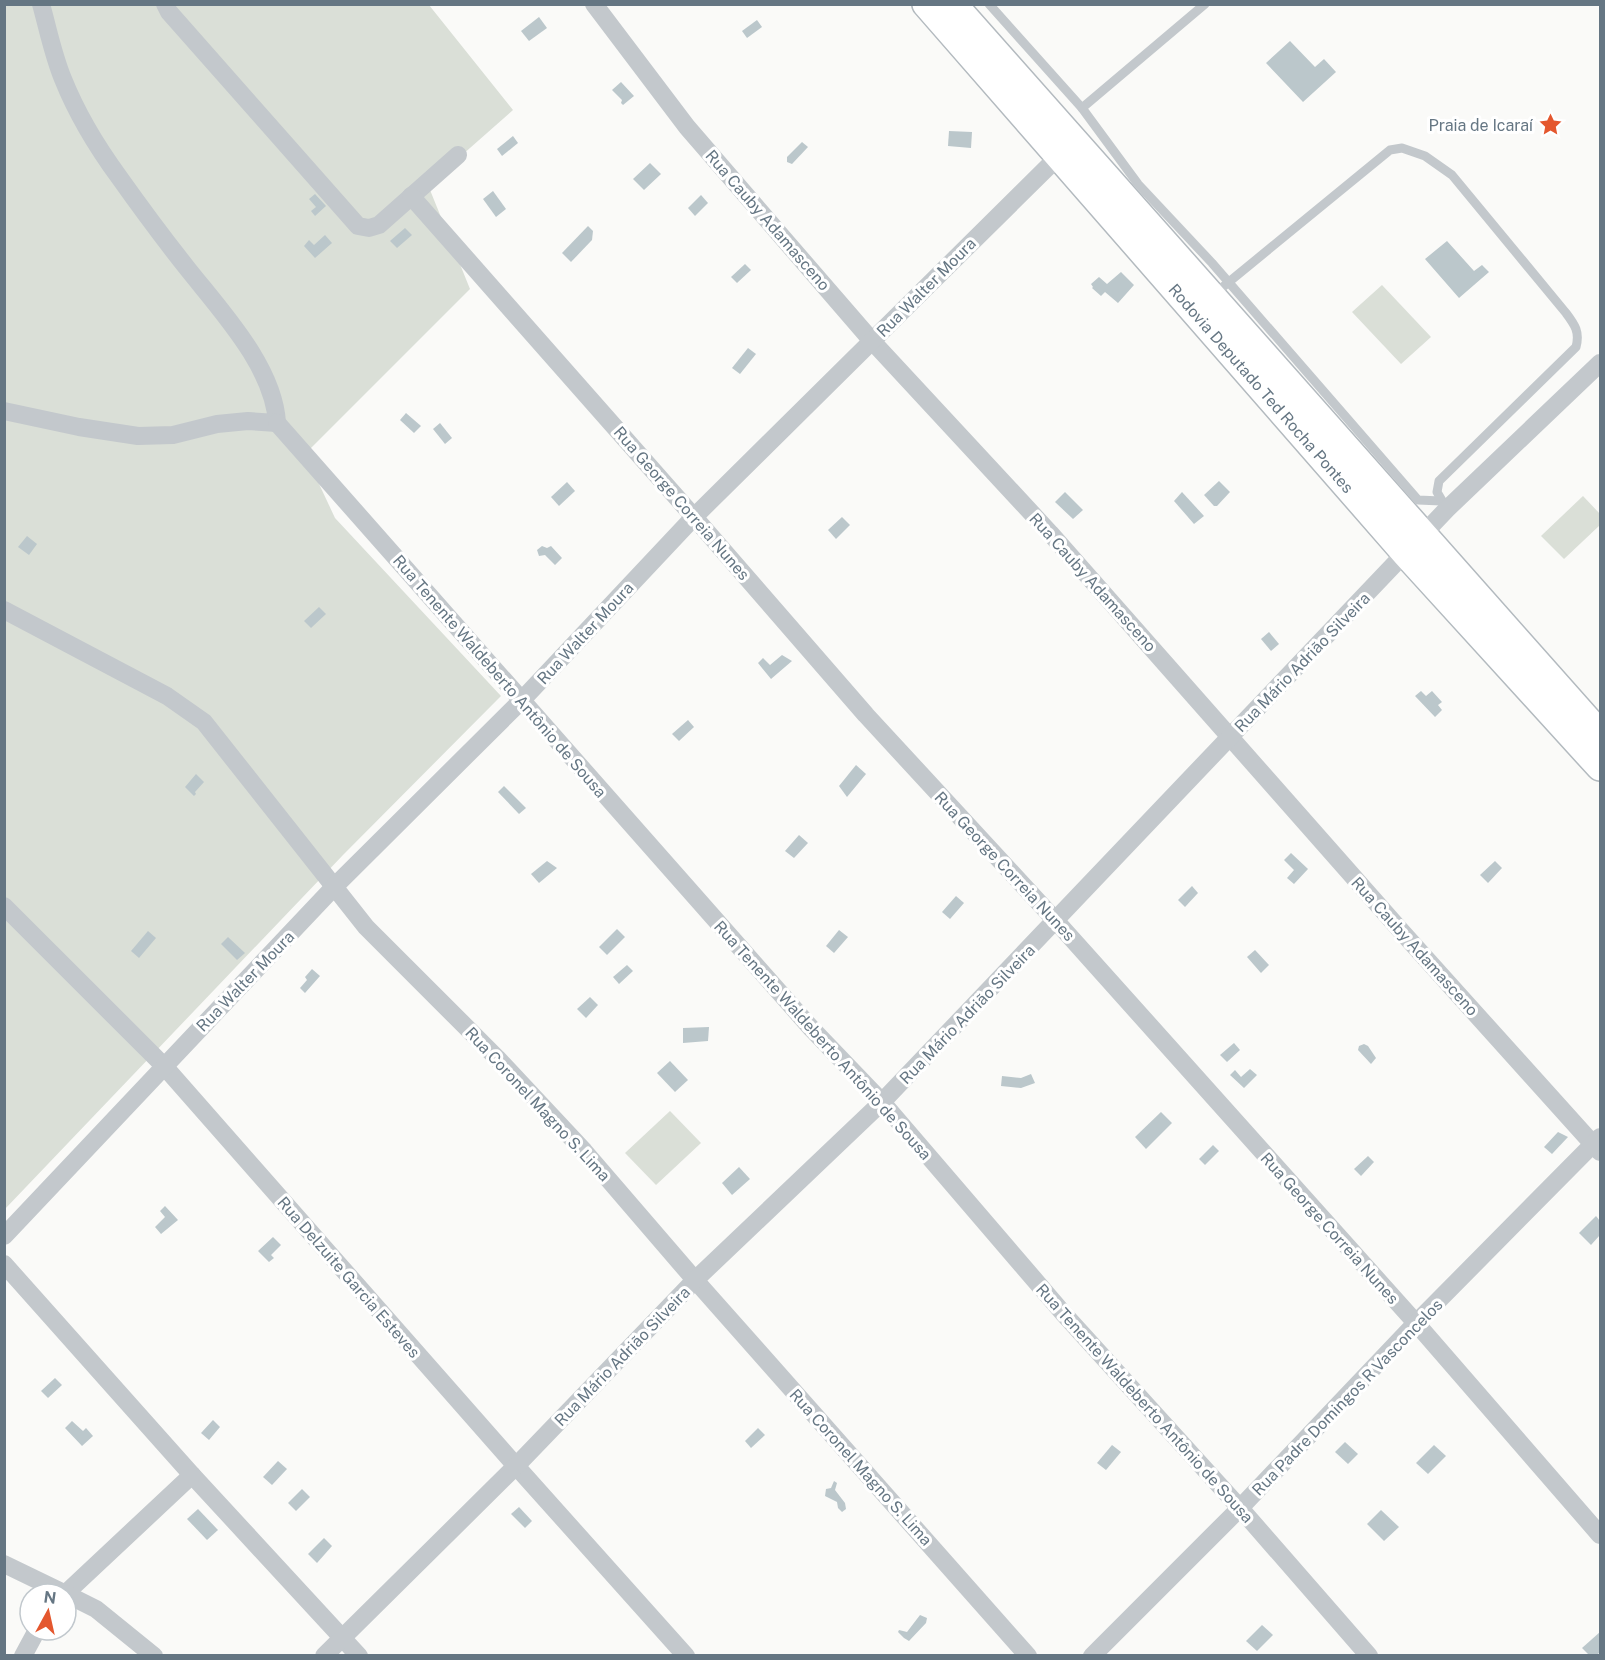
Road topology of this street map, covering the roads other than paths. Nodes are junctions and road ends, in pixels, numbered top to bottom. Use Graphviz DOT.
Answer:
graph roads {
  1 [pos="41,4"];
  2 [pos="165,4"];
  3 [pos="594,4"];
  4 [pos="926,4"];
  5 [pos="953,4"];
  6 [pos="989,4"];
  7 [pos="1205,4"];
  8 [pos="1082,108"];
  9 [pos="1066,150"];
  10 [pos="458,155"];
  11 [pos="411,196"];
  12 [pos="1220,289"];
  13 [pos="872,341"];
  14 [pos="1600,363"];
  15 [pos="4,411"];
  16 [pos="277,423"];
  17 [pos="1444,505"];
  18 [pos="694,517"];
  19 [pos="1424,534"];
  20 [pos="1406,554"];
  21 [pos="4,610"];
  22 [pos="521,701"];
  23 [pos="1600,734"];
  24 [pos="1230,738"];
  25 [pos="1600,767"];
  26 [pos="335,886"];
  27 [pos="4,906"];
  28 [pos="1056,921"];
  29 [pos="164,1066"];
  30 [pos="882,1102"];
  31 [pos="1598,1144"];
  32 [pos="4,1236"];
  33 [pos="4,1264"];
  34 [pos="695,1280"];
  35 [pos="1416,1323"];
  36 [pos="516,1466"];
  37 [pos="192,1475"];
  38 [pos="1240,1508"];
  39 [pos="1600,1535"];
  40 [pos="4,1564"];
  41 [pos="41,1582"];
  42 [pos="78,1582"];
  43 [pos="78,1600"];
  44 [pos="343,1636"];
  45 [pos="30,1642"];
  46 [pos="22,1656"];
  47 [pos="154,1656"];
  48 [pos="324,1656"];
  49 [pos="359,1656"];
  50 [pos="686,1656"];
  51 [pos="1028,1656"];
  52 [pos="1092,1656"];
  53 [pos="1369,1656"];
  1 -- 16 [label="street"];
  2 -- 11 [label="street"];
  3 -- 13 [label="street, Rua Cauby Adamasceno"];
  4 -- 9 [label="main road, Rodovia Deputado Ted Rocha Pontes"];
  5 -- 9 [label="main road, Rodovia Deputado Ted Rocha Pontes"];
  6 -- 8 [label="lane"];
  7 -- 8 [label="lane"];
  8 -- 12 [label="lane"];
  9 -- 12 [label="main road, Rodovia Deputado Ted Rocha Pontes"];
  9 -- 13 [label="street, Rua Walter Moura"];
  9 -- 20 [label="main road, Rodovia Deputado Ted Rocha Pontes"];
  10 -- 11 [label="street"];
  11 -- 18 [label="street, Rua George Correia Nunes"];
  12 -- 17 [label="lane"];
  12 -- 17 [label="lane"];
  12 -- 19 [label="main road, Rodovia Deputado Ted Rocha Pontes"];
  13 -- 18 [label="street, Rua Walter Moura"];
  13 -- 24 [label="street, Rua Cauby Adamasceno"];
  14 -- 17 [label="street, Rua Mário Adrião Silveira"];
  15 -- 16 [label="street"];
  16 -- 22 [label="street, Rua Tenente Waldeberto Antônio de Sousa"];
  17 -- 19 [label="street, Rua Mário Adrião Silveira"];
  18 -- 22 [label="street, Rua Walter Moura"];
  18 -- 28 [label="street, Rua George Correia Nunes"];
  19 -- 20 [label="street, Rua Mário Adrião Silveira"];
  19 -- 23 [label="main road, Rodovia Deputado Ted Rocha Pontes"];
  20 -- 24 [label="street, Rua Mário Adrião Silveira"];
  20 -- 25 [label="main road, Rodovia Deputado Ted Rocha Pontes"];
  21 -- 26 [label="street, Rua Coronel Magno S. Lima"];
  22 -- 26 [label="street, Rua Walter Moura"];
  22 -- 30 [label="street, Rua Tenente Waldeberto Antônio de Sousa"];
  24 -- 28 [label="street, Rua Mário Adrião Silveira"];
  24 -- 31 [label="street, Rua Cauby Adamasceno"];
  26 -- 29 [label="street, Rua Walter Moura"];
  26 -- 34 [label="street, Rua Coronel Magno S. Lima"];
  27 -- 29 [label="street, Rua Delzuite Garcia Esteves"];
  28 -- 30 [label="street, Rua Mário Adrião Silveira"];
  28 -- 35 [label="street, Rua George Correia Nunes"];
  29 -- 32 [label="street, Rua Walter Moura"];
  29 -- 36 [label="street, Rua Delzuite Garcia Esteves"];
  30 -- 34 [label="street, Rua Mário Adrião Silveira"];
  30 -- 38 [label="street, Rua Tenente Waldeberto Antônio de Sousa"];
  31 -- 35 [label="street, Rua Padre Domingos R Vasconcelos"];
  33 -- 37 [label="street"];
  34 -- 36 [label="street, Rua Mário Adrião Silveira"];
  34 -- 51 [label="street, Rua Coronel Magno S. Lima"];
  35 -- 38 [label="street, Rua Padre Domingos R Vasconcelos"];
  35 -- 39 [label="street, Rua George Correia Nunes"];
  36 -- 44 [label="street, Rua Mário Adrião Silveira"];
  36 -- 50 [label="street, Rua Delzuite Garcia Esteves"];
  37 -- 42 [label="street"];
  37 -- 44 [label="street"];
  38 -- 52 [label="street, Rua Padre Domingos R Vasconcelos"];
  38 -- 53 [label="street, Rua Tenente Waldeberto Antônio de Sousa"];
  40 -- 41 [label="street"];
  43 -- 47 [label="street"];
  44 -- 48 [label="street, Rua Mário Adrião Silveira"];
  44 -- 49 [label="street"];
  45 -- 46 [label="street"];
}
